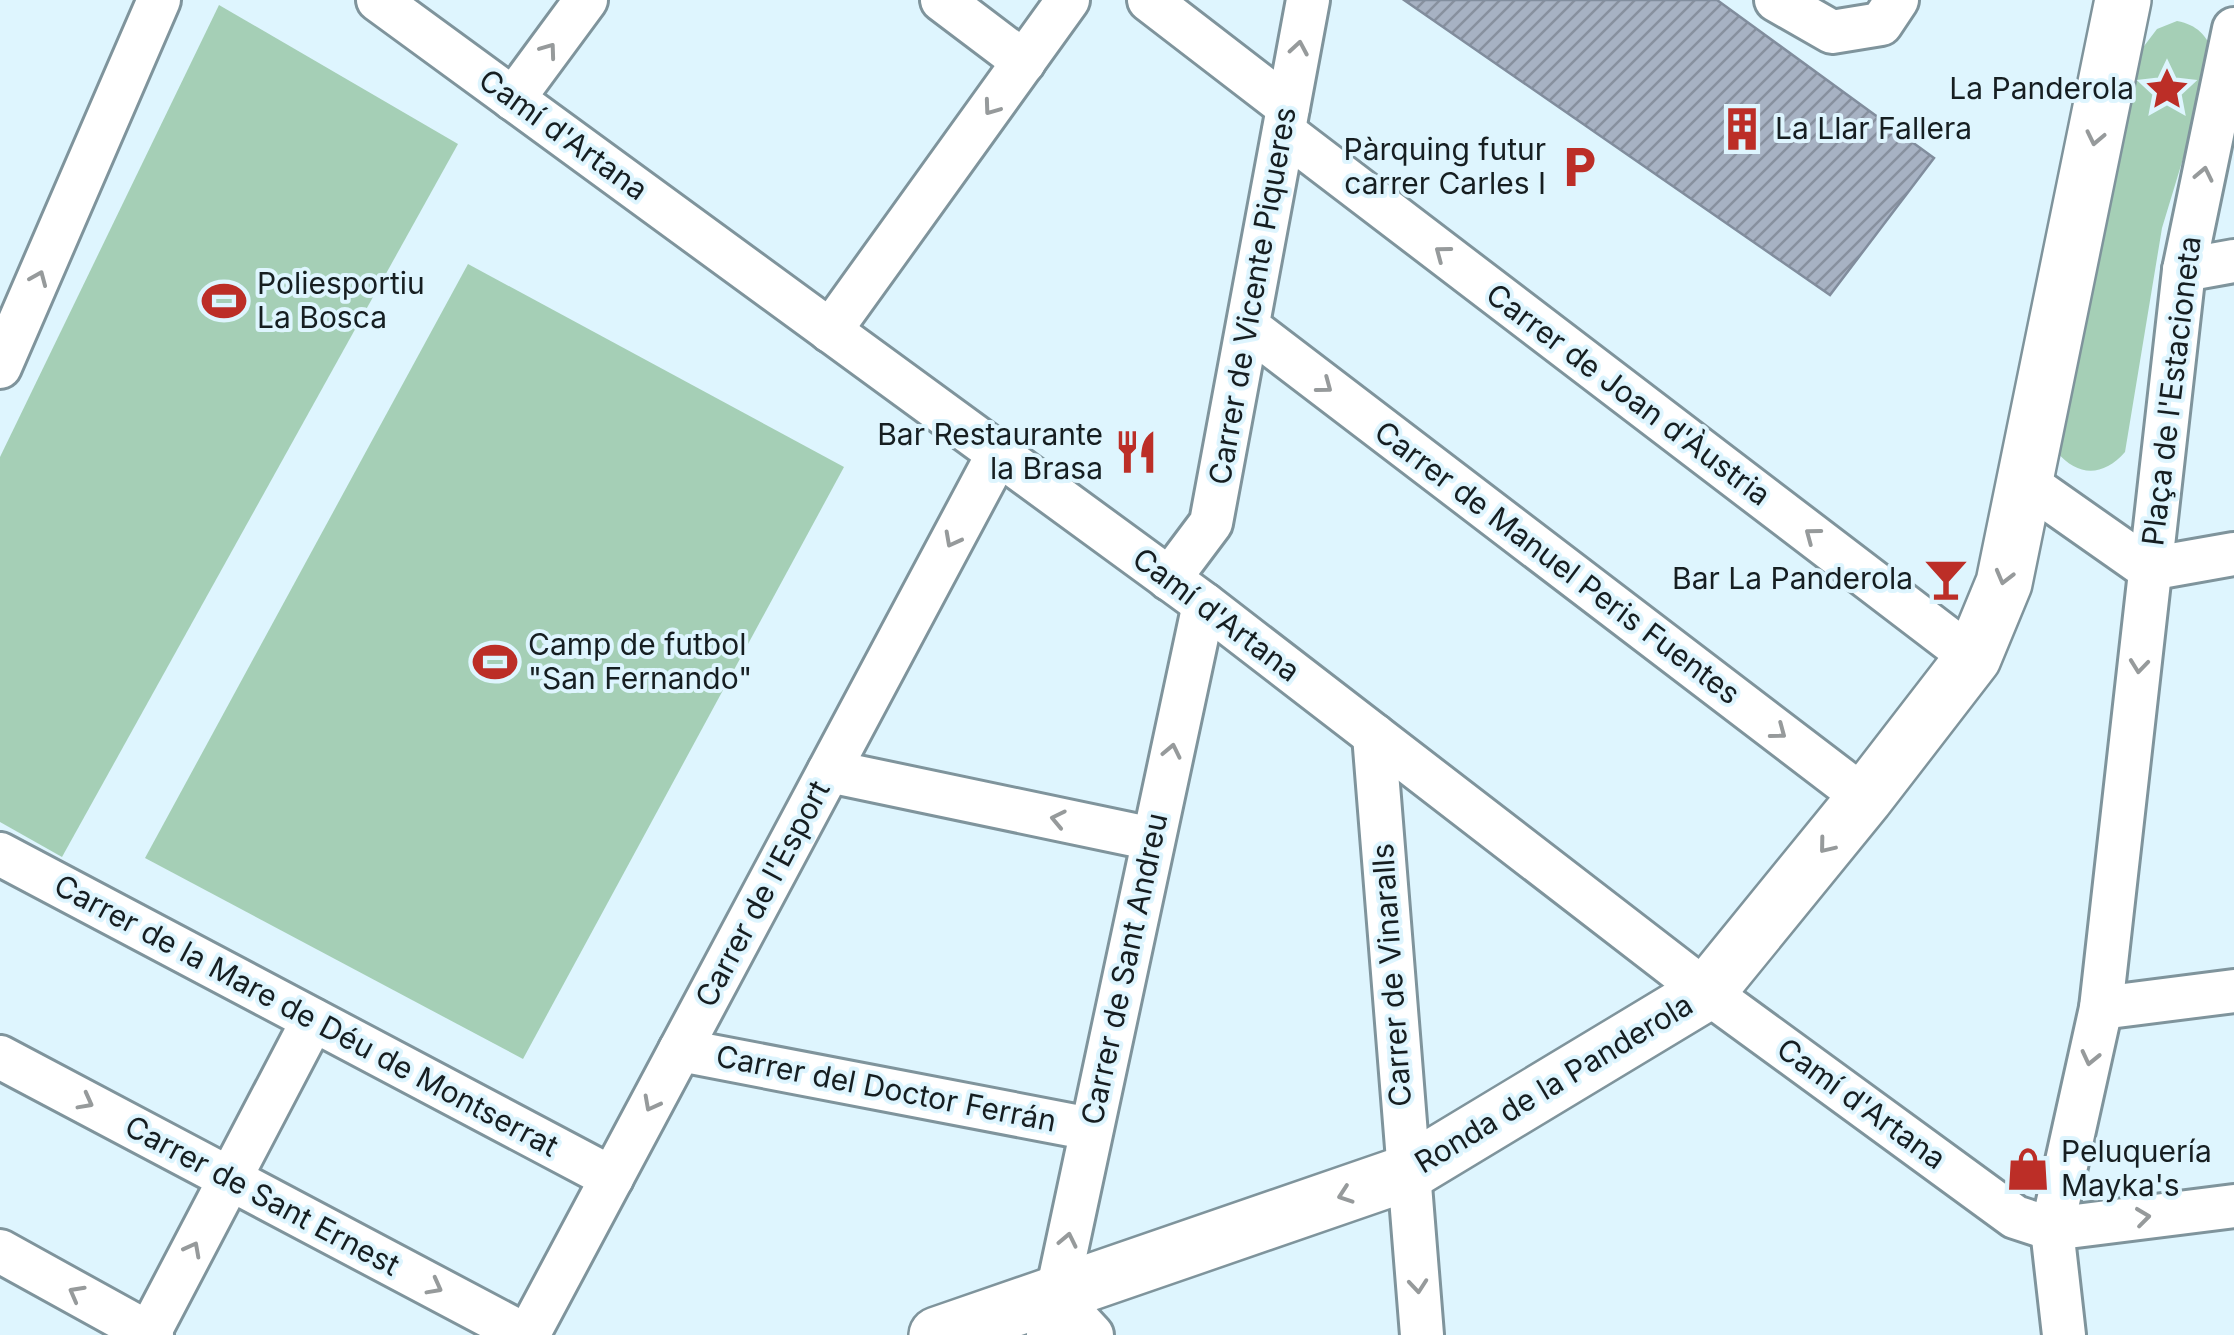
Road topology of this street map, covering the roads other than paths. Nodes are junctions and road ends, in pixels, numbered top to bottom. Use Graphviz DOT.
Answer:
graph roads {
  1 [pos="159,0"];
  2 [pos="378,0"];
  3 [pos="586,0"];
  4 [pos="942,0"];
  5 [pos="1068,0"];
  6 [pos="1148,0"];
  7 [pos="1308,0"];
  8 [pos="1776,0"];
  9 [pos="2132,3"];
  10 [pos="1889,12"];
  11 [pos="2234,29"];
  12 [pos="1024,62"];
  13 [pos="513,99"];
  14 [pos="1286,120"];
  15 [pos="2234,261"];
  16 [pos="2184,270"];
  17 [pos="1248,327"];
  18 [pos="830,331"];
  19 [pos="5,340"];
  20 [pos="998,454"];
  21 [pos="2024,482"];
  22 [pos="2234,554"];
  23 [pos="2149,569"];
  24 [pos="1170,579"];
  25 [pos="1204,604"];
  26 [pos="1973,658"];
  27 [pos="1374,736"];
  28 [pos="829,771"];
  29 [pos="1865,798"];
  30 [pos="1153,839"];
  31 [pos="0,854"];
  32 [pos="2234,991"];
  33 [pos="1707,992"];
  34 [pos="2101,1008"];
  35 [pos="313,1020"];
  36 [pos="680,1050"];
  37 [pos="0,1056"];
  38 [pos="1092,1129"];
  39 [pos="1407,1173"];
  40 [pos="612,1178"];
  41 [pos="230,1179"];
  42 [pos="2234,1206"];
  43 [pos="2052,1229"];
  44 [pos="0,1252"];
  45 [pos="1065,1322"];
  46 [pos="150,1334"];
  47 [pos="526,1335"];
  48 [pos="937,1335"];
  49 [pos="1422,1335"];
  50 [pos="2064,1335"];
  19 -- 1 [label="street, one-way"];
  2 -- 13 [label="street, Camí d'Artana"];
  13 -- 3 [label="street, one-way"];
  4 -- 12 [label="street"];
  5 -- 12 [label="street"];
  6 -- 14 [label="street, Carrer de Joan d'Àustria"];
  14 -- 7 [label="street, Carrer de Vicente Piqueres, one-way"];
  8 -- 10 [label="street"];
  9 -- 21 [label="street, one-way"];
  16 -- 11 [label="street, Plaça de l'Estacioneta, one-way"];
  12 -- 18 [label="street, one-way"];
  13 -- 18 [label="street, Camí d'Artana"];
  14 -- 17 [label="street, Carrer de Vicente Piqueres"];
  26 -- 14 [label="street, Carrer de Joan d'Àustria, one-way"];
  15 -- 16 [label="street"];
  16 -- 23 [label="street, Plaça de l'Estacioneta"];
  17 -- 24 [label="street, Carrer de Vicente Piqueres"];
  17 -- 29 [label="street, Carrer de Manuel Peris Fuentes, one-way"];
  18 -- 20 [label="street, Camí d'Artana"];
  20 -- 24 [label="street, Camí d'Artana"];
  20 -- 28 [label="street, Carrer de l'Esport, one-way"];
  21 -- 23 [label="street, Plaça de l'Estacioneta"];
  21 -- 26 [label="street, Ronda de la Panderola, one-way"];
  22 -- 23 [label="street"];
  23 -- 34 [label="street, one-way"];
  24 -- 25 [label="street, Camí d'Artana"];
  25 -- 27 [label="street, Camí d'Artana"];
  30 -- 25 [label="street, Carrer de Sant Andreu, one-way"];
  26 -- 29 [label="street, Ronda de la Panderola"];
  27 -- 33 [label="street, Camí d'Artana"];
  27 -- 39 [label="street, Carrer de Vinaralls"];
  30 -- 28 [label="street, one-way"];
  28 -- 36 [label="street, Carrer de l'Esport"];
  29 -- 33 [label="street, Ronda de la Panderola, one-way"];
  30 -- 38 [label="street, Carrer de Sant Andreu"];
  31 -- 35 [label="street, Carrer de la Mare de Déu de Montserrat"];
  32 -- 34 [label="street"];
  33 -- 39 [label="street, Ronda de la Panderola"];
  33 -- 43 [label="street, Camí d'Artana"];
  34 -- 43 [label="street, one-way"];
  35 -- 40 [label="street, Carrer de la Mare de Déu de Montserrat"];
  35 -- 41 [label="street"];
  36 -- 38 [label="street, Carrer del Doctor Ferrán"];
  36 -- 40 [label="street, Carrer de l'Esport, one-way"];
  37 -- 41 [label="street, Carrer de Sant Ernest, one-way"];
  45 -- 38 [label="street, Carrer de Sant Andreu, one-way"];
  39 -- 45 [label="street, Ronda de la Panderola, one-way"];
  39 -- 49 [label="street, Carrer de Vinaralls, one-way"];
  40 -- 47 [label="street, Carrer de l'Esport"];
  46 -- 41 [label="street, one-way"];
  41 -- 47 [label="street, Carrer de Sant Ernest, one-way"];
  43 -- 42 [label="street, one-way"];
  43 -- 50 [label="street"];
  46 -- 44 [label="street, one-way"];
  45 -- 48 [label="street, Ronda de la Panderola"];
}
